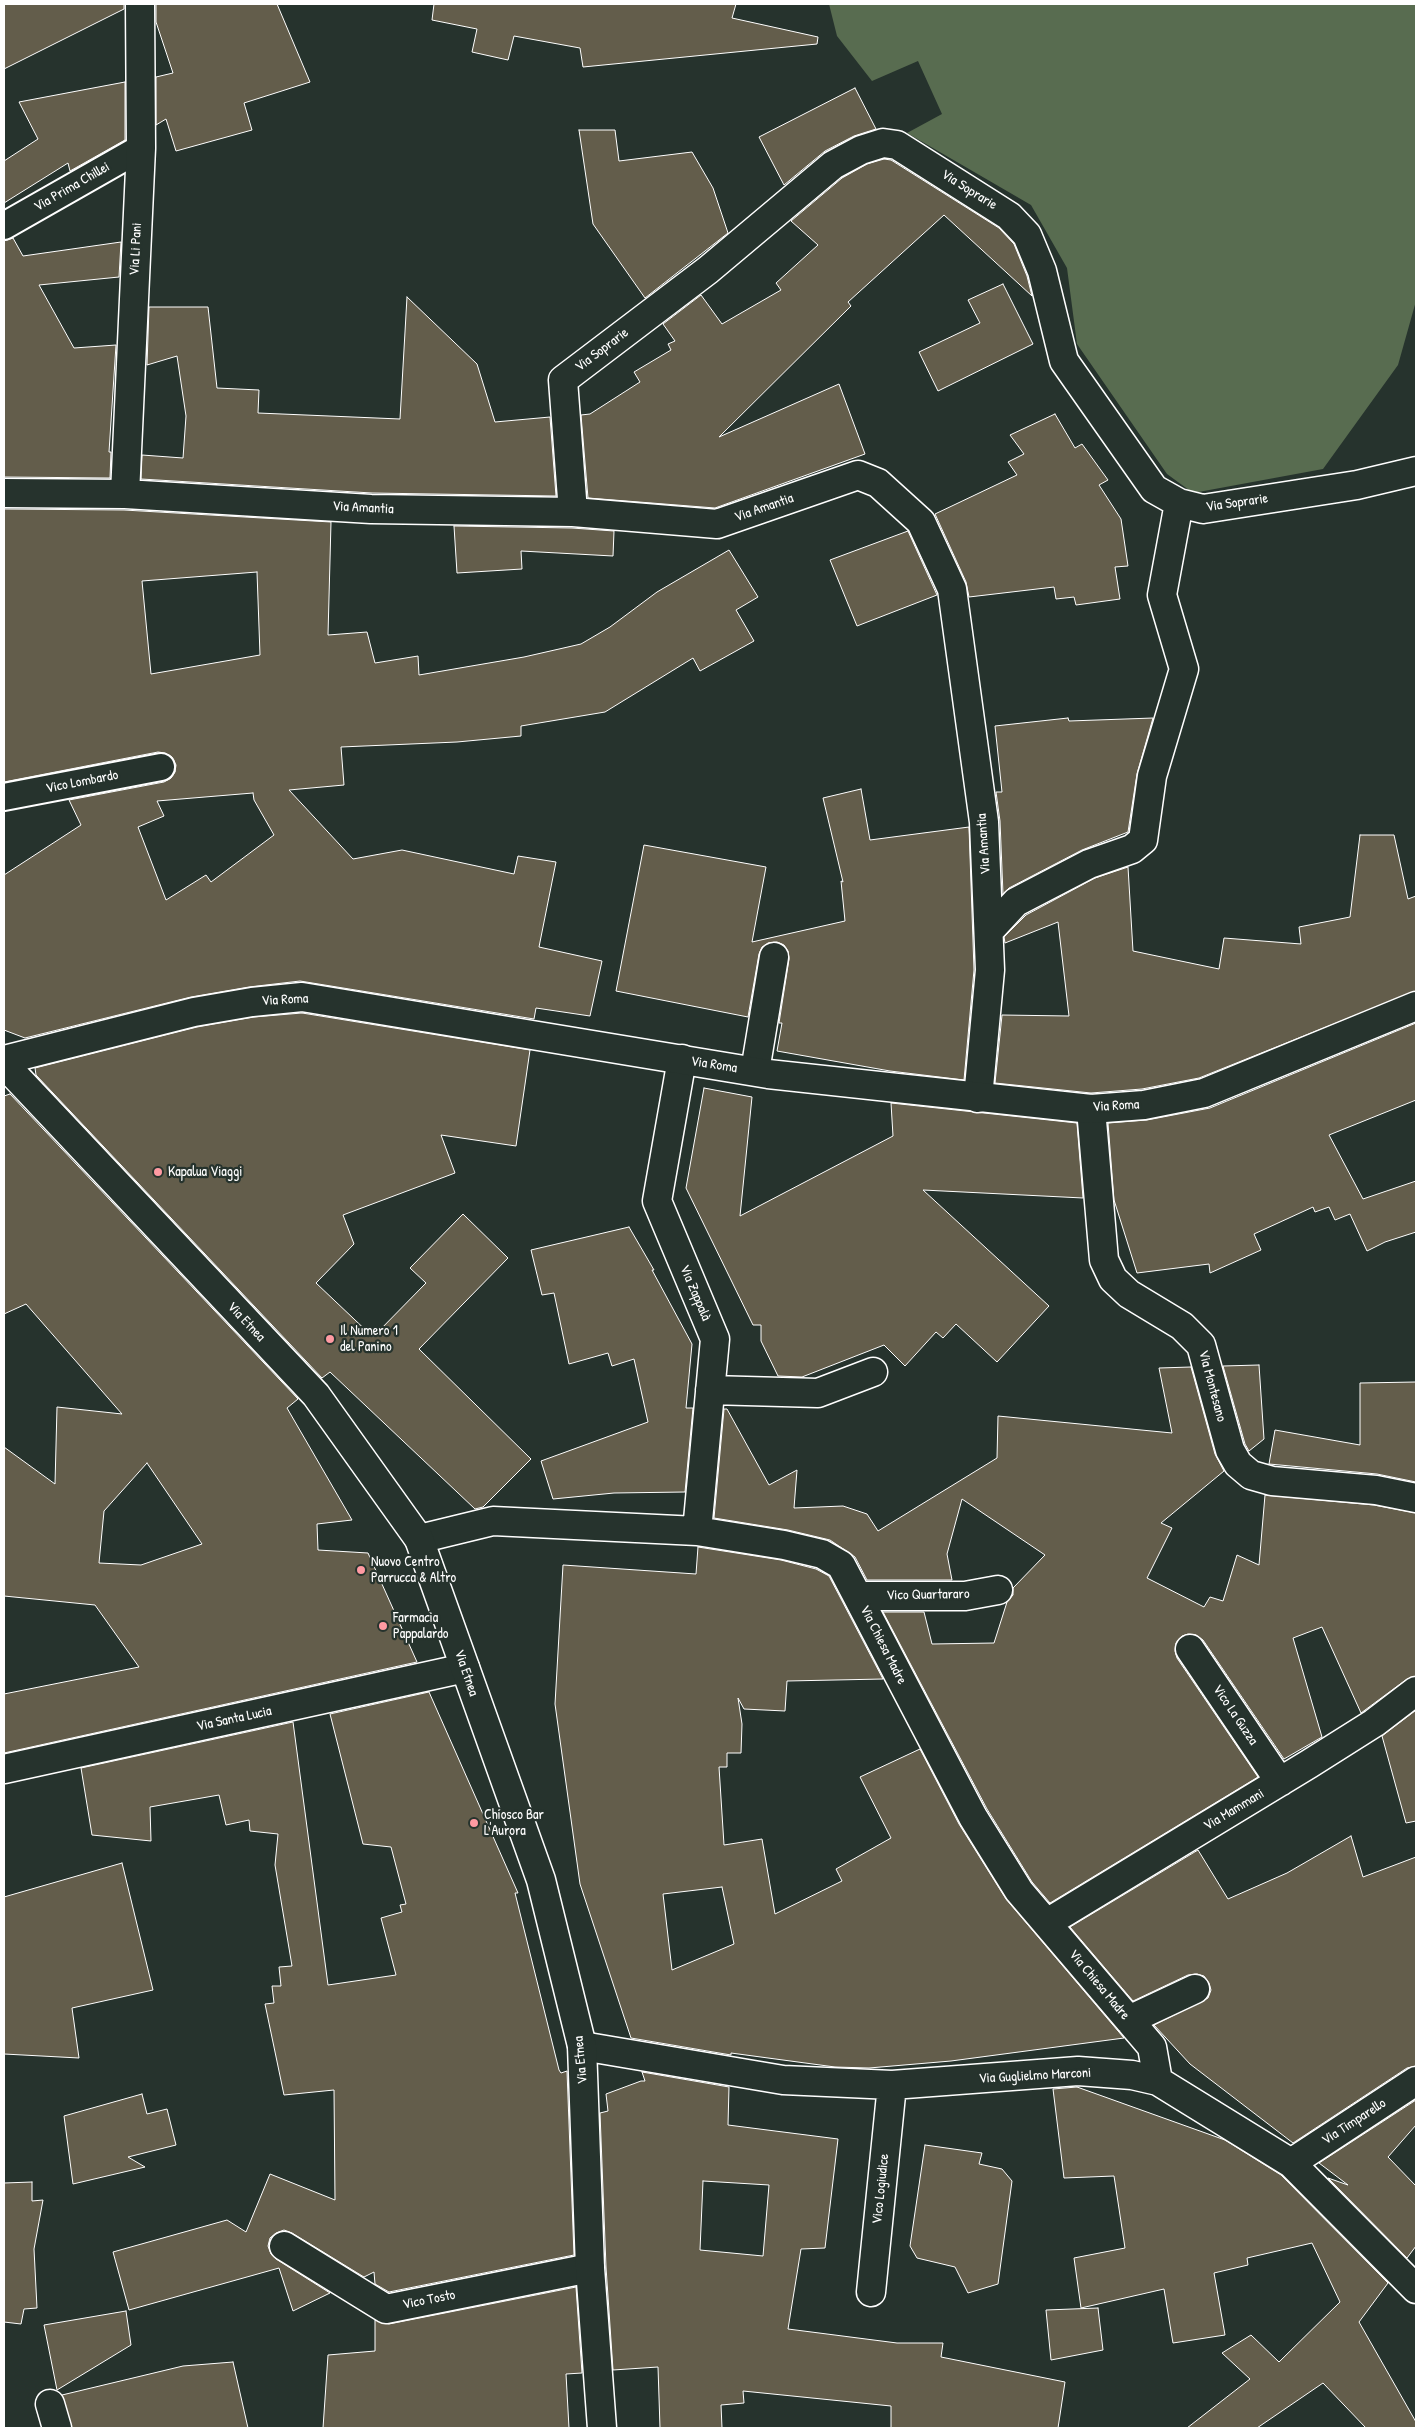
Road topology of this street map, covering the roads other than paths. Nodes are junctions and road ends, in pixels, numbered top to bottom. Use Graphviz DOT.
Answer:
graph roads {
  1 [pos="140,4"];
  2 [pos="141,148"];
  3 [pos="4,226"];
  4 [pos="1416,470"];
  5 [pos="4,493"];
  6 [pos="125,494"];
  7 [pos="1179,504"];
  8 [pos="573,512"];
  9 [pos="161,767"];
  10 [pos="4,797"];
  11 [pos="989,931"];
  12 [pos="774,957"];
  13 [pos="1416,1006"];
  14 [pos="682,1059"];
  15 [pos="4,1060"];
  16 [pos="4,1064"];
  17 [pos="754,1071"];
  18 [pos="978,1098"];
  19 [pos="1091,1108"];
  20 [pos="873,1372"];
  21 [pos="710,1390"];
  22 [pos="1416,1498"];
  23 [pos="697,1532"];
  24 [pos="418,1539"];
  25 [pos="998,1590"];
  26 [pos="858,1596"];
  27 [pos="1190,1649"];
  28 [pos="465,1668"];
  29 [pos="1416,1692"];
  30 [pos="4,1769"];
  31 [pos="1280,1782"];
  32 [pos="1047,1923"];
  33 [pos="1195,1989"];
  34 [pos="1129,2020"];
  35 [pos="582,2046"];
  36 [pos="1416,2080"];
  37 [pos="1158,2081"];
  38 [pos="892,2085"];
  39 [pos="1292,2163"];
  40 [pos="284,2246"];
  41 [pos="590,2268"];
  42 [pos="1416,2288"];
  43 [pos="871,2292"];
  44 [pos="602,2428"];
  1 -- 2 [label="street, Via Li Pani"];
  2 -- 3 [label="street, Via Prima Chillei"];
  2 -- 6 [label="street, Via Li Pani"];
  4 -- 7 [label="street, Via Soprarie"];
  5 -- 6 [label="street, Via Amantia"];
  6 -- 8 [label="street, Via Amantia"];
  7 -- 8 [label="street, Via Soprarie"];
  7 -- 11 [label="street"];
  8 -- 11 [label="street, Via Amantia"];
  9 -- 10 [label="street, Vico Lombardo"];
  11 -- 18 [label="street, Via Amantia"];
  12 -- 17 [label="street"];
  13 -- 19 [label="street, Via Roma"];
  14 -- 15 [label="street, Via Roma"];
  14 -- 17 [label="street, Via Roma"];
  14 -- 21 [label="street, Via Zappalà"];
  16 -- 24 [label="street, Via Etnea"];
  17 -- 18 [label="street, Via Roma"];
  18 -- 19 [label="street, Via Roma"];
  19 -- 22 [label="street, Via Montesano"];
  20 -- 21 [label="street"];
  21 -- 23 [label="street, Via Zappalà"];
  23 -- 24 [label="street, Via Chiesa Madre"];
  23 -- 26 [label="street, Via Chiesa Madre"];
  24 -- 28 [label="street, Via Etnea"];
  25 -- 26 [label="street, Vico Quartararo"];
  26 -- 32 [label="street, Via Chiesa Madre"];
  27 -- 31 [label="street, Vico La Guzza"];
  28 -- 30 [label="street, Via Santa Lucia"];
  28 -- 35 [label="street, Via Etnea"];
  29 -- 31 [label="street, Via Mammani"];
  31 -- 32 [label="street, Via Mammani"];
  32 -- 34 [label="street, Via Chiesa Madre"];
  33 -- 34 [label="street"];
  34 -- 37 [label="street, Via Chiesa Madre"];
  35 -- 38 [label="street, Via Guglielmo Marconi"];
  35 -- 41 [label="street, Via Etnea"];
  36 -- 39 [label="street, Via Timparello"];
  37 -- 38 [label="street, Via Guglielmo Marconi"];
  37 -- 39 [label="street, Via Guglielmo Marconi"];
  38 -- 43 [label="street, Vico Logiudice"];
  39 -- 42 [label="street, Via Guglielmo Marconi"];
  40 -- 41 [label="street, Vico Tosto"];
  41 -- 44 [label="street, Via Etnea"];
}
